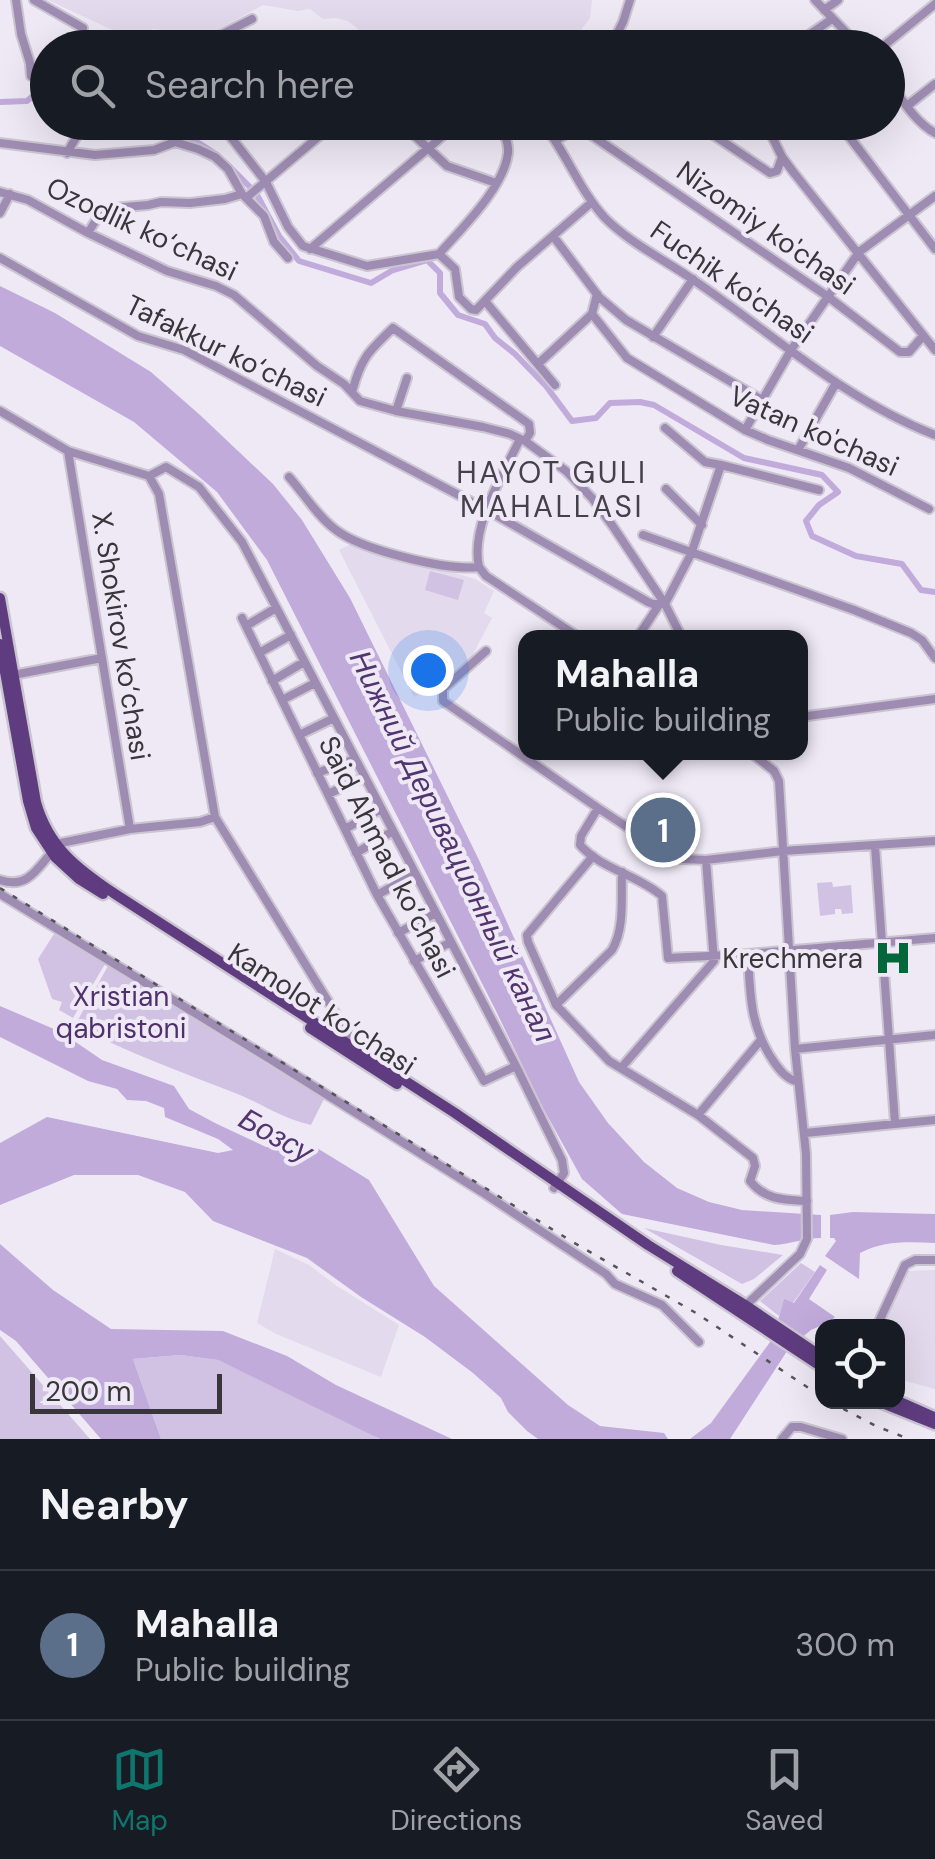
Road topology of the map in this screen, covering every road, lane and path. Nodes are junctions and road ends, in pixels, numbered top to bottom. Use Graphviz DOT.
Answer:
graph roads {
  1 [pos="16,0"];
  2 [pos="34,0"];
  3 [pos="630,0"];
  4 [pos="815,0"];
  5 [pos="838,0"];
  6 [pos="935,4"];
  7 [pos="824,10"];
  8 [pos="252,19"];
  9 [pos="832,19"];
  10 [pos="83,28"];
  11 [pos="230,30"];
  12 [pos="619,30"];
  13 [pos="816,30"];
  14 [pos="843,30"];
  15 [pos="903,30"];
  16 [pos="30,63"];
  17 [pos="935,84"];
  18 [pos="905,103"];
  19 [pos="907,106"];
  20 [pos="935,134"];
  21 [pos="75,140"];
  22 [pos="235,140"];
  23 [pos="315,140"];
  24 [pos="418,140"];
  25 [pos="439,140"];
  26 [pos="507,140"];
  27 [pos="556,140"];
  28 [pos="601,140"];
  29 [pos="721,140"];
  30 [pos="774,140"];
  31 [pos="852,140"];
  32 [pos="0,143"];
  33 [pos="428,150"];
  34 [pos="68,153"];
  35 [pos="782,156"];
  36 [pos="266,182"];
  37 [pos="496,183"];
  38 [pos="5,193"];
  39 [pos="244,196"];
  40 [pos="935,196"];
  41 [pos="592,202"];
  42 [pos="0,213"];
  43 [pos="909,215"];
  44 [pos="88,233"];
  45 [pos="553,236"];
  46 [pos="935,248"];
  47 [pos="310,250"];
  48 [pos="858,252"];
  49 [pos="439,254"];
  50 [pos="0,258"];
  51 [pos="288,258"];
  52 [pos="693,279"];
  53 [pos="598,294"];
  54 [pos="827,296"];
  55 [pos="485,300"];
  56 [pos="592,314"];
  57 [pos="923,336"];
  58 [pos="654,337"];
  59 [pos="791,350"];
  60 [pos="935,350"];
  61 [pos="538,364"];
  62 [pos="406,378"];
  63 [pos="836,384"];
  64 [pos="555,385"];
  65 [pos="352,392"];
  66 [pos="762,400"];
  67 [pos="0,411"];
  68 [pos="396,411"];
  69 [pos="665,428"];
  70 [pos="745,430"];
  71 [pos="935,435"];
  72 [pos="522,440"];
  73 [pos="798,450"];
  74 [pos="68,451"];
  75 [pos="721,464"];
  76 [pos="148,476"];
  77 [pos="290,477"];
  78 [pos="666,489"];
  79 [pos="819,490"];
  80 [pos="487,510"];
  81 [pos="929,510"];
  82 [pos="702,525"];
  83 [pos="642,535"];
  84 [pos="691,554"];
  85 [pos="479,567"];
  86 [pos="0,603"];
  87 [pos="662,604"];
  88 [pos="276,608"];
  89 [pos="568,630"];
  90 [pos="643,630"];
  91 [pos="677,630"];
  92 [pos="290,636"];
  93 [pos="0,644"];
  94 [pos="486,651"];
  95 [pos="259,652"];
  96 [pos="102,658"];
  97 [pos="935,658"];
  98 [pos="304,662"];
  99 [pos="14,675"];
  100 [pos="272,681"];
  101 [pos="315,683"];
  102 [pos="935,699"];
  103 [pos="282,700"];
  104 [pos="808,716"];
  105 [pos="334,718"];
  106 [pos="299,735"];
  107 [pos="518,752"];
  108 [pos="355,759"];
  109 [pos="529,760"];
  110 [pos="760,760"];
  111 [pos="318,774"];
  112 [pos="365,777"];
  113 [pos="328,794"];
  114 [pos="598,808"];
  115 [pos="381,809"];
  116 [pos="214,817"];
  117 [pos="130,830"];
  118 [pos="345,830"];
  119 [pos="393,831"];
  120 [pos="935,841"];
  121 [pos="875,846"];
  122 [pos="53,849"];
  123 [pos="784,852"];
  124 [pos="356,853"];
  125 [pos="594,856"];
  126 [pos="706,860"];
  127 [pos="622,872"];
  128 [pos="415,874"];
  129 [pos="0,880"];
  130 [pos="0,894"];
  131 [pos="376,895"];
  132 [pos="436,913"];
  133 [pos="398,932"];
  134 [pos="935,938"];
  135 [pos="451,942"];
  136 [pos="883,942"];
  137 [pos="790,951"];
  138 [pos="748,954"];
  139 [pos="714,955"];
  140 [pos="414,961"];
  141 [pos="556,1005"];
  142 [pos="935,1035"];
  143 [pos="889,1039"];
  144 [pos="760,1041"];
  145 [pos="352,1047"];
  146 [pos="794,1048"];
  147 [pos="516,1066"];
  148 [pos="621,1068"];
  149 [pos="798,1082"];
  150 [pos="698,1115"];
  151 [pos="935,1120"];
  152 [pos="895,1123"];
  153 [pos="805,1133"];
  154 [pos="556,1185"];
  155 [pos="807,1201"];
  156 [pos="935,1260"];
  157 [pos="743,1308"];
  158 [pos="754,1316"];
  159 [pos="881,1319"];
  160 [pos="700,1342"];
  161 [pos="815,1352"];
  162 [pos="815,1361"];
  163 [pos="905,1405"];
  164 [pos="900,1409"];
  165 [pos="935,1421"];
  166 [pos="782,1439"];
  167 [pos="842,1439"];
  1 -- 16 [label="street"];
  2 -- 10 [label="street"];
  3 -- 12 [label="street"];
  4 -- 7 [label="street"];
  5 -- 7 [label="street"];
  6 -- 15 [label="street"];
  7 -- 9 [label="street"];
  8 -- 11 [label="street"];
  9 -- 13 [label="street"];
  9 -- 14 [label="street"];
  17 -- 19 [label="street"];
  18 -- 19 [label="street"];
  19 -- 20 [label="street"];
  21 -- 34 [label="street"];
  22 -- 36 [label="street"];
  23 -- 36 [label="street"];
  24 -- 33 [label="street"];
  25 -- 33 [label="street"];
  26 -- 37 [label="street"];
  27 -- 41 [label="street, Fuchik ko'chasi"];
  28 -- 54 [label="street, Nizomiy ko'chasi"];
  29 -- 35 [label="street"];
  30 -- 35 [label="street"];
  31 -- 43 [label="street"];
  32 -- 34 [label="street"];
  33 -- 37 [label="street"];
  33 -- 47 [label="street"];
  34 -- 39 [label="street"];
  35 -- 48 [label="street"];
  36 -- 39 [label="street"];
  36 -- 47 [label="street"];
  37 -- 49 [label="street"];
  38 -- 42 [label="street"];
  38 -- 44 [label="street, Ozodlik ko‘chasi"];
  39 -- 44 [label="street"];
  39 -- 51 [label="street"];
  40 -- 43 [label="street"];
  41 -- 45 [label="street"];
  41 -- 52 [label="street, Fuchik ko'chasi"];
  43 -- 46 [label="street"];
  43 -- 48 [label="street"];
  44 -- 65 [label="street, Ozodlik ko‘chasi"];
  45 -- 53 [label="street, Vatan ko'chasi"];
  45 -- 55 [label="street"];
  47 -- 49 [label="street"];
  48 -- 54 [label="street"];
  48 -- 57 [label="street"];
  49 -- 55 [label="street"];
  50 -- 80 [label="street, Tafakkur ko‘chasi"];
  52 -- 58 [label="street"];
  52 -- 59 [label="street, Fuchik ko'chasi"];
  53 -- 56 [label="street"];
  53 -- 58 [label="street, Vatan ko'chasi"];
  54 -- 57 [label="street, Nizomiy ko'chasi"];
  54 -- 59 [label="street"];
  55 -- 61 [label="street"];
  56 -- 61 [label="street"];
  56 -- 70 [label="street, Vatan ko'chasi"];
  57 -- 60 [label="street"];
  58 -- 66 [label="street, Vatan ko'chasi"];
  59 -- 63 [label="street, Fuchik ko'chasi"];
  59 -- 66 [label="street"];
  61 -- 64 [label="street"];
  62 -- 68 [label="street"];
  63 -- 71 [label="street, Fuchik ko'chasi"];
  63 -- 73 [label="street"];
  65 -- 68 [label="street, Ozodlik ko‘chasi"];
  65 -- 72 [label="street"];
  66 -- 70 [label="street"];
  67 -- 74 [label="street, Said Ahmad ko‘chasi"];
  68 -- 72 [label="street, Ozodlik ko‘chasi"];
  69 -- 75 [label="street"];
  70 -- 73 [label="street, Vatan ko'chasi"];
  72 -- 80 [label="street"];
  72 -- 87 [label="street, Ozodlik ko‘chasi"];
  73 -- 81 [label="street, Vatan ko'chasi"];
  74 -- 76 [label="street, Said Ahmad ko‘chasi"];
  74 -- 96 [label="street, X. Shokirov ko‘chasi"];
  75 -- 79 [label="street"];
  75 -- 82 [label="street"];
  76 -- 88 [label="street, Said Ahmad ko‘chasi"];
  76 -- 116 [label="street"];
  77 -- 85 [label="street"];
  78 -- 82 [label="street"];
  80 -- 85 [label="street"];
  80 -- 87 [label="street, Tafakkur ko‘chasi"];
  82 -- 84 [label="street"];
  83 -- 84 [label="street"];
  84 -- 87 [label="street"];
  84 -- 97 [label="street"];
  85 -- 89 [label="street"];
  86 -- 99 [label="main road"];
  87 -- 90 [label="street"];
  87 -- 91 [label="street"];
  88 -- 92 [label="street, Said Ahmad ko‘chasi"];
  88 -- 95 [label="street, Said Ahmad ko‘chasi"];
  92 -- 95 [label="street"];
  92 -- 98 [label="street, Said Ahmad ko‘chasi"];
  93 -- 122 [label="main road, Kamolot ko‘chasi"];
  94 -- 107 [label="street"];
  95 -- 100 [label="street, Said Ahmad ko‘chasi"];
  96 -- 99 [label="street"];
  96 -- 117 [label="street, X. Shokirov ko‘chasi"];
  98 -- 100 [label="street"];
  98 -- 101 [label="street, Said Ahmad ko‘chasi"];
  99 -- 122 [label="main road"];
  100 -- 103 [label="street, Said Ahmad ko‘chasi"];
  101 -- 103 [label="street"];
  101 -- 105 [label="street, Said Ahmad ko‘chasi"];
  102 -- 104 [label="street"];
  103 -- 106 [label="street, Said Ahmad ko‘chasi"];
  105 -- 106 [label="street"];
  105 -- 108 [label="street, Said Ahmad ko‘chasi"];
  106 -- 111 [label="street, Said Ahmad ko‘chasi"];
  108 -- 111 [label="street"];
  108 -- 112 [label="street, Said Ahmad ko‘chasi"];
  109 -- 114 [label="street"];
  110 -- 123 [label="street"];
  111 -- 113 [label="street, Said Ahmad ko‘chasi"];
  112 -- 113 [label="street"];
  112 -- 115 [label="street, Said Ahmad ko‘chasi"];
  113 -- 118 [label="street, Said Ahmad ko‘chasi"];
  114 -- 125 [label="street"];
  114 -- 126 [label="street"];
  115 -- 118 [label="street"];
  115 -- 119 [label="street, Said Ahmad ko‘chasi"];
  116 -- 117 [label="street"];
  116 -- 145 [label="street"];
  117 -- 122 [label="street"];
  118 -- 124 [label="street, Said Ahmad ko‘chasi"];
  119 -- 124 [label="street"];
  119 -- 128 [label="street, Said Ahmad ko‘chasi"];
  120 -- 121 [label="street"];
  121 -- 123 [label="street"];
  121 -- 136 [label="street"];
  122 -- 129 [label="street"];
  122 -- 145 [label="main road"];
  122 -- 154 [label="main road, Kamolot ko‘chasi"];
  123 -- 126 [label="street"];
  123 -- 137 [label="street"];
  124 -- 131 [label="street, Said Ahmad ko‘chasi"];
  125 -- 127 [label="street"];
  125 -- 141 [label="street"];
  126 -- 139 [label="street"];
  127 -- 139 [label="street"];
  127 -- 141 [label="street"];
  128 -- 131 [label="street"];
  128 -- 132 [label="street, Said Ahmad ko‘chasi"];
  130 -- 160 [label="street"];
  131 -- 133 [label="street, Said Ahmad ko‘chasi"];
  132 -- 133 [label="street"];
  132 -- 135 [label="street, Said Ahmad ko‘chasi"];
  133 -- 140 [label="street, Said Ahmad ko‘chasi"];
  134 -- 136 [label="street"];
  135 -- 140 [label="street"];
  135 -- 147 [label="street, Said Ahmad ko‘chasi"];
  136 -- 137 [label="street"];
  136 -- 143 [label="street"];
  137 -- 138 [label="street"];
  137 -- 146 [label="street"];
  138 -- 139 [label="street"];
  138 -- 144 [label="street"];
  139 -- 148 [label="street"];
  140 -- 147 [label="street, Said Ahmad ko‘chasi"];
  141 -- 148 [label="street"];
  142 -- 143 [label="street"];
  143 -- 146 [label="street"];
  143 -- 152 [label="street"];
  144 -- 149 [label="street"];
  144 -- 150 [label="street"];
  145 -- 154 [label="main road"];
  146 -- 149 [label="street"];
  147 -- 154 [label="street, Said Ahmad ko‘chasi"];
  148 -- 150 [label="street"];
  149 -- 153 [label="street"];
  150 -- 155 [label="street"];
  151 -- 152 [label="street"];
  152 -- 153 [label="street"];
  153 -- 155 [label="street"];
  154 -- 157 [label="main road, Kamolot ko‘chasi"];
  155 -- 157 [label="street"];
  156 -- 159 [label="street"];
  157 -- 158 [label="main road, Kamolot ko‘chasi"];
  158 -- 161 [label="main road"];
  158 -- 162 [label="main road"];
  163 -- 165 [label="main road"];
  164 -- 165 [label="main road"];
  166 -- 167 [label="street"];
}
